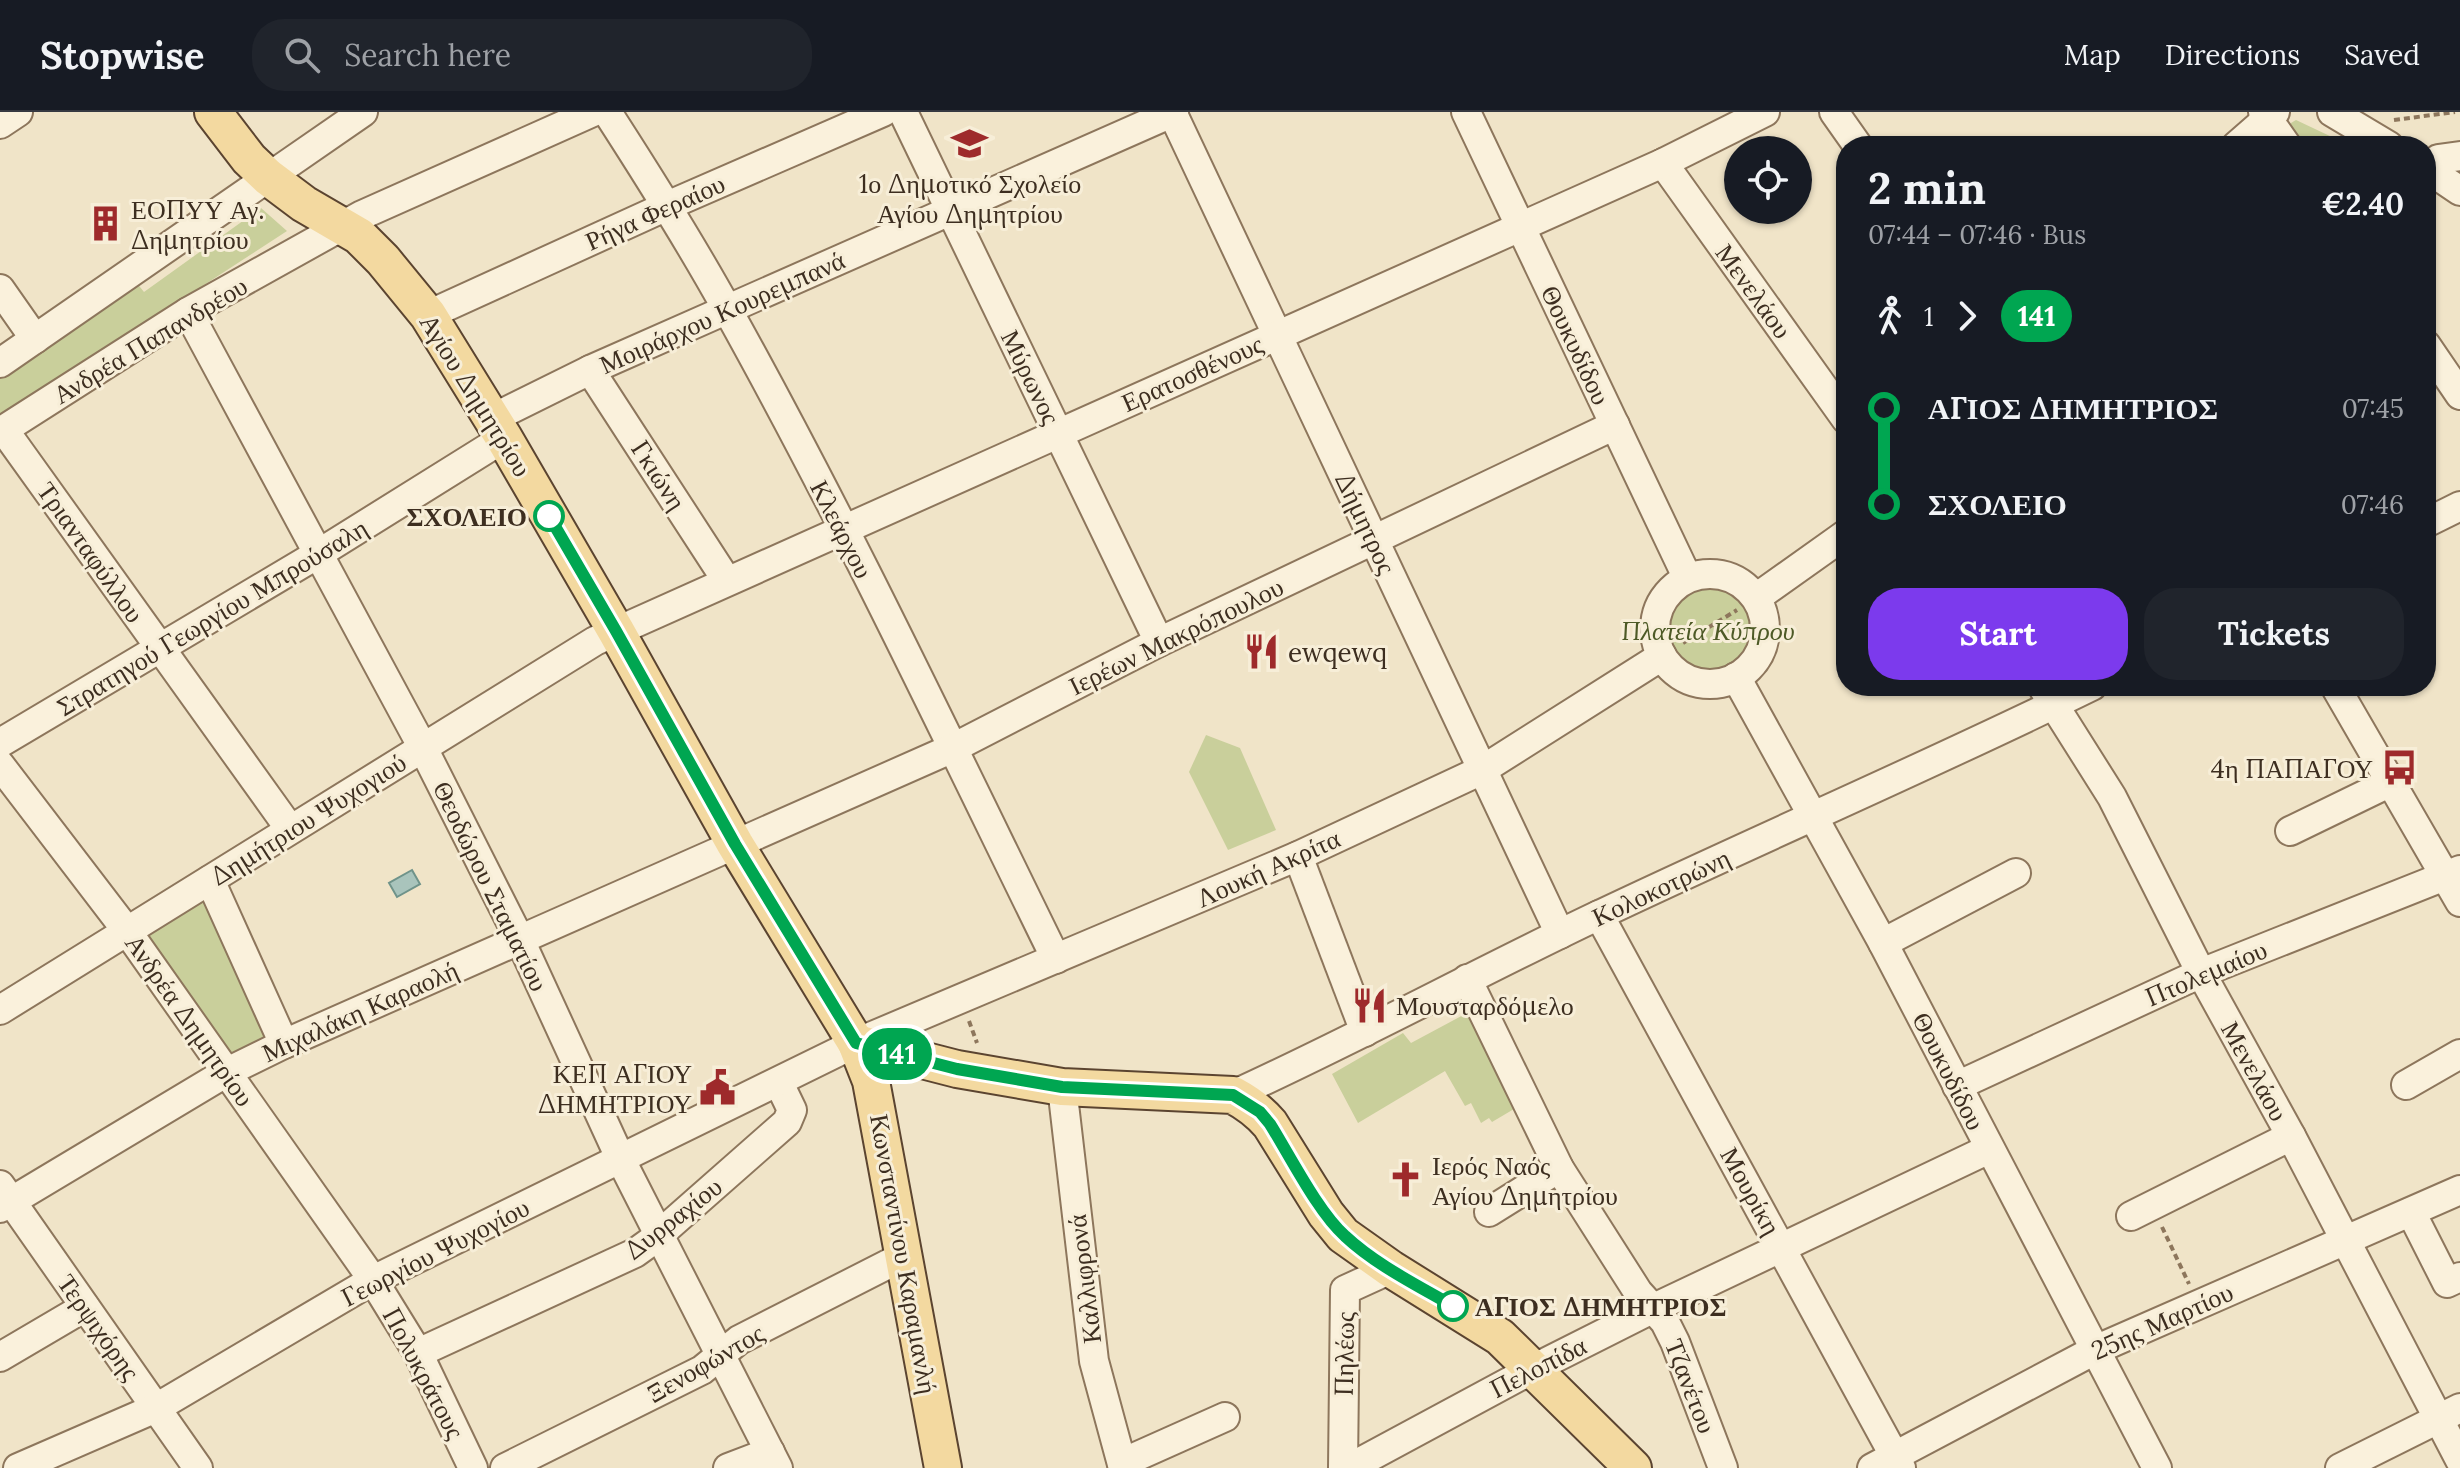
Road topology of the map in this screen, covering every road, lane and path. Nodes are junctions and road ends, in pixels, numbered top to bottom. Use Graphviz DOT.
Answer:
graph roads {
  1 [pos="18,112"];
  2 [pos="213,112"];
  3 [pos="363,112"];
  4 [pos="593,112"];
  5 [pos="607,112"];
  6 [pos="883,112"];
  7 [pos="903,112"];
  8 [pos="1173,112"];
  9 [pos="1466,112"];
  10 [pos="1765,112"];
  11 [pos="2455,112"];
  12 [pos="1837,113"];
  13 [pos="2335,113"];
  14 [pos="2270,114"];
  15 [pos="0,124"];
  16 [pos="2391,133"];
  17 [pos="1852,136"];
  18 [pos="2247,136"];
  19 [pos="2282,136"];
  20 [pos="2460,156"];
  21 [pos="2436,161"];
  22 [pos="1663,163"];
  23 [pos="2436,174"];
  24 [pos="268,177"];
  25 [pos="2460,191"];
  26 [pos="667,206"];
  27 [pos="950,211"];
  28 [pos="342,226"];
  29 [pos="1520,226"];
  30 [pos="0,289"];
  31 [pos="727,309"];
  32 [pos="188,312"];
  33 [pos="428,315"];
  34 [pos="1277,335"];
  35 [pos="35,339"];
  36 [pos="2436,360"];
  37 [pos="0,363"];
  38 [pos="590,370"];
  39 [pos="2460,395"];
  40 [pos="1836,405"];
  41 [pos="1615,425"];
  42 [pos="498,428"];
  43 [pos="2,431"];
  44 [pos="1059,433"];
  45 [pos="2460,506"];
  46 [pos="2436,518"];
  47 [pos="843,529"];
  48 [pos="1374,540"];
  49 [pos="1836,541"];
  50 [pos="318,554"];
  51 [pos="1687,577"];
  52 [pos="727,581"];
  53 [pos="1756,598"];
  54 [pos="616,631"];
  55 [pos="1159,642"];
  56 [pos="160,649"];
  57 [pos="1662,656"];
  58 [pos="1736,677"];
  59 [pos="2046,696"];
  60 [pos="2049,696"];
  61 [pos="2341,696"];
  62 [pos="0,743"];
  63 [pos="423,748"];
  64 [pos="953,748"];
  65 [pos="0,765"];
  66 [pos="1482,770"];
  67 [pos="2391,782"];
  68 [pos="1813,816"];
  69 [pos="290,829"];
  70 [pos="2290,831"];
  71 [pos="735,844"];
  72 [pos="1298,856"];
  73 [pos="2016,873"];
  74 [pos="2453,873"];
  75 [pos="210,880"];
  76 [pos="2460,902"];
  77 [pos="1599,915"];
  78 [pos="127,931"];
  79 [pos="1560,934"];
  80 [pos="520,940"];
  81 [pos="1883,943"];
  82 [pos="1056,959"];
  83 [pos="2201,973"];
  84 [pos="1467,979"];
  85 [pos="960,999"];
  86 [pos="0,1010"];
  87 [pos="1365,1032"];
  88 [pos="856,1043"];
  89 [pos="284,1044"];
  90 [pos="2460,1054"];
  91 [pos="227,1072"];
  92 [pos="988,1075"];
  93 [pos="779,1083"];
  94 [pos="2406,1085"];
  95 [pos="1957,1086"];
  96 [pos="1062,1087"];
  97 [pos="1233,1095"];
  98 [pos="2291,1136"];
  99 [pos="1989,1149"];
  100 [pos="621,1160"];
  101 [pos="1559,1168"];
  102 [pos="2460,1190"];
  103 [pos="4,1198"];
  104 [pos="2142,1211"];
  105 [pos="1489,1212"];
  106 [pos="2411,1212"];
  107 [pos="659,1233"];
  108 [pos="2346,1241"];
  109 [pos="1782,1247"];
  110 [pos="904,1256"];
  111 [pos="1391,1269"];
  112 [pos="2460,1277"];
  113 [pos="373,1280"];
  114 [pos="2199,1304"];
  115 [pos="85,1307"];
  116 [pos="1652,1309"];
  117 [pos="2095,1350"];
  118 [pos="418,1353"];
  119 [pos="720,1355"];
  120 [pos="0,1357"];
  121 [pos="1531,1370"];
  122 [pos="156,1408"];
  123 [pos="2449,1413"];
  124 [pos="1225,1417"];
  125 [pos="774,1460"];
  126 [pos="2460,1460"];
  127 [pos="1889,1464"];
  128 [pos="1122,1465"];
  129 [pos="18,1468"];
  130 [pos="198,1468"];
  131 [pos="473,1468"];
  132 [pos="505,1468"];
  133 [pos="728,1468"];
  134 [pos="943,1468"];
  135 [pos="1346,1468"];
  136 [pos="1633,1468"];
  137 [pos="1723,1468"];
  138 [pos="2157,1468"];
  139 [pos="2340,1468"];
  1 -- 15 [label="street"];
  2 -- 24 [label="main road, Αγίου Δημητρίου"];
  3 -- 24 [label="street"];
  4 -- 28 [label="street, Ανδρέα Παπανδρέου"];
  5 -- 26 [label="street, Κλεάρχου"];
  6 -- 26 [label="street, Ρήγα Φεραίου"];
  7 -- 27 [label="street, Μύρωνος"];
  8 -- 27 [label="street, Μοιράρχου Κουρεμπανά"];
  8 -- 34 [label="street, Δήμητρος"];
  9 -- 29 [label="street, Θουκυδίδου"];
  10 -- 22 [label="street, Ερατοσθένους"];
  11 -- 16 [label="path"];
  12 -- 17 [label="street"];
  13 -- 16 [label="street"];
  14 -- 18 [label="street"];
  14 -- 19 [label="street"];
  20 -- 21 [label="street"];
  22 -- 29 [label="street, Ερατοσθένους"];
  22 -- 40 [label="street, Μενελάου"];
  23 -- 25 [label="street"];
  24 -- 28 [label="main road, Αγίου Δημητρίου"];
  24 -- 35 [label="street"];
  26 -- 31 [label="street, Κλεάρχου"];
  26 -- 33 [label="street, Ρήγα Φεραίου"];
  27 -- 31 [label="street, Μοιράρχου Κουρεμπανά"];
  27 -- 44 [label="street, Μύρωνος"];
  28 -- 32 [label="street, Ανδρέα Παπανδρέου"];
  28 -- 33 [label="main road, Αγίου Δημητρίου"];
  29 -- 34 [label="street, Ερατοσθένους"];
  29 -- 41 [label="street, Θουκυδίδου"];
  30 -- 35 [label="street"];
  31 -- 38 [label="street, Μοιράρχου Κουρεμπανά"];
  31 -- 47 [label="street, Κλεάρχου"];
  32 -- 43 [label="street, Ανδρέα Παπανδρέου"];
  32 -- 50 [label="street, Θεοδώρου Σταματίου"];
  33 -- 42 [label="main road, Αγίου Δημητρίου"];
  34 -- 44 [label="street, Ερατοσθένους"];
  34 -- 48 [label="street, Δήμητρος"];
  35 -- 37 [label="street"];
  36 -- 39 [label="street"];
  38 -- 42 [label="street, Μοιράρχου Κουρεμπανά"];
  38 -- 52 [label="street, Γκιώνη"];
  41 -- 48 [label="street, Ιερέων Μακρόπουλου"];
  41 -- 51 [label="street, Θουκυδίδου"];
  42 -- 50 [label="street, Στρατηγού Γεωργίου Μπρούσαλη"];
  42 -- 54 [label="main road, Αγίου Δημητρίου"];
  43 -- 56 [label="street, Τριανταφύλλου"];
  44 -- 47 [label="street, Ερατοσθένους"];
  44 -- 55 [label="street, Μύρωνος"];
  45 -- 46 [label="street"];
  47 -- 52 [label="street, Ερατοσθένους"];
  47 -- 64 [label="street, Κλεάρχου"];
  48 -- 55 [label="street, Ιερέων Μακρόπουλου"];
  48 -- 66 [label="street, Δήμητρος"];
  49 -- 53 [label="street"];
  50 -- 56 [label="street, Στρατηγού Γεωργίου Μπρούσαλη"];
  50 -- 63 [label="street, Θεοδώρου Σταματίου"];
  51 -- 53 [label="street"];
  51 -- 57 [label="street"];
  52 -- 54 [label="street, Ερατοσθένους"];
  53 -- 57 [label="path"];
  53 -- 58 [label="street"];
  54 -- 63 [label="street, Δημήτριου Ψυχογιού"];
  54 -- 71 [label="main road, Αγίου Δημητρίου"];
  55 -- 64 [label="street, Ιερέων Μακρόπουλου"];
  56 -- 62 [label="street, Στρατηγού Γεωργίου Μπρούσαλη"];
  56 -- 69 [label="street, Τριανταφύλλου"];
  57 -- 58 [label="street"];
  57 -- 66 [label="street, Λουκή Ακρίτα"];
  58 -- 68 [label="street, Θουκυδίδου"];
  59 -- 68 [label="street, Κολοκοτρώνη"];
  60 -- 83 [label="street, Μενελάου"];
  61 -- 67 [label="street"];
  63 -- 69 [label="street, Δημήτριου Ψυχογιού"];
  63 -- 80 [label="street, Θεοδώρου Σταματίου"];
  64 -- 71 [label="street, Ιερέων Μακρόπουλου"];
  64 -- 82 [label="street, Κλεάρχου"];
  65 -- 78 [label="street, Ανδρέα Δημητρίου"];
  66 -- 72 [label="street, Λουκή Ακρίτα"];
  66 -- 79 [label="street, Δήμητρος"];
  67 -- 70 [label="street"];
  67 -- 74 [label="street"];
  68 -- 77 [label="street, Κολοκοτρώνη"];
  68 -- 81 [label="street, Θουκυδίδου"];
  69 -- 75 [label="street, Δημήτριου Ψυχογιού"];
  71 -- 80 [label="street, Μιχαλάκη Καραολή"];
  71 -- 88 [label="main road, Αγίου Δημητρίου"];
  72 -- 82 [label="street, Λουκή Ακρίτα"];
  72 -- 87 [label="street"];
  73 -- 81 [label="street"];
  74 -- 76 [label="street"];
  74 -- 83 [label="street, Πτολεμαίου"];
  75 -- 78 [label="street, Δημήτριου Ψυχογιού"];
  75 -- 89 [label="street"];
  77 -- 79 [label="street, Κολοκοτρώνη"];
  77 -- 109 [label="street, Μουρίκη"];
  78 -- 86 [label="street, Δημήτριου Ψυχογιού"];
  78 -- 91 [label="street, Ανδρέα Δημητρίου"];
  79 -- 84 [label="street, Κολοκοτρώνη"];
  80 -- 89 [label="street, Μιχαλάκη Καραολή"];
  80 -- 100 [label="street, Θεοδώρου Σταματίου"];
  81 -- 95 [label="street, Θουκυδίδου"];
  82 -- 85 [label="street, Λουκή Ακρίτα"];
  83 -- 95 [label="street, Πτολεμαίου"];
  83 -- 98 [label="street, Μενελάου"];
  84 -- 87 [label="street, Κολοκοτρώνη"];
  84 -- 101 [label="street, Τζανέτου"];
  85 -- 88 [label="street, Λουκή Ακρίτα"];
  85 -- 92 [label="path"];
  87 -- 97 [label="street, Κολοκοτρώνη"];
  88 -- 92 [label="main road"];
  88 -- 93 [label="street, Γεωργίου Ψυχογίου"];
  88 -- 110 [label="main road, Κωνσταντίνου Καραμανλή"];
  89 -- 91 [label="street, Μιχαλάκη Καραολή"];
  90 -- 94 [label="street"];
  91 -- 103 [label="street, Μιχαλάκη Καραολή"];
  91 -- 113 [label="street, Ανδρέα Δημητρίου"];
  92 -- 96 [label="main road"];
  93 -- 100 [label="street, Γεωργίου Ψυχογίου"];
  93 -- 107 [label="street, Δυρραχίου"];
  95 -- 99 [label="street, Θουκυδίδου"];
  96 -- 97 [label="main road"];
  96 -- 128 [label="street, Καλλιφρονά"];
  97 -- 111 [label="main road"];
  98 -- 104 [label="street"];
  98 -- 108 [label="street, Μενελάου"];
  99 -- 109 [label="street, Πελοπίδα"];
  99 -- 117 [label="street, Θουκυδίδου"];
  100 -- 107 [label="street, Θεοδώρου Σταματίου"];
  100 -- 113 [label="street, Γεωργίου Ψυχογίου"];
  101 -- 105 [label="street"];
  101 -- 116 [label="street, Τζανέτου"];
  102 -- 106 [label="street, 25ης Μαρτίου"];
  103 -- 115 [label="street, Τερψιχόρης"];
  104 -- 114 [label="path"];
  106 -- 108 [label="street, 25ης Μαρτίου"];
  106 -- 112 [label="street"];
  107 -- 118 [label="street, Δυρραχίου"];
  107 -- 119 [label="street, Θεοδώρου Σταματίου"];
  108 -- 114 [label="street, 25ης Μαρτίου"];
  108 -- 123 [label="street, Μενελάου"];
  109 -- 116 [label="street, Πελοπίδα"];
  109 -- 127 [label="street, Μουρίκη"];
  110 -- 119 [label="street, Ξενοφώντος"];
  110 -- 134 [label="main road, Κωνσταντίνου Καραμανλή"];
  111 -- 121 [label="main road"];
  111 -- 135 [label="street, Πηλέως"];
  113 -- 118 [label="street, Πολυκράτους"];
  113 -- 122 [label="street, Γεωργίου Ψυχογίου"];
  114 -- 117 [label="street, 25ης Μαρτίου"];
  115 -- 120 [label="street"];
  115 -- 122 [label="street, Τερψιχόρης"];
  116 -- 121 [label="street, Πελοπίδα"];
  116 -- 137 [label="street, Τζανέτου"];
  117 -- 127 [label="street, 25ης Μαρτίου"];
  117 -- 138 [label="street, Θουκυδίδου"];
  118 -- 131 [label="street, Πολυκράτους"];
  119 -- 125 [label="street, Θεοδώρου Σταματίου"];
  119 -- 132 [label="street, Ξενοφώντος"];
  121 -- 135 [label="street, Πελοπίδα"];
  121 -- 136 [label="main road"];
  122 -- 129 [label="street, Γεωργίου Ψυχογίου"];
  122 -- 130 [label="street, Τερψιχόρης"];
  123 -- 126 [label="street, Μενελάου"];
  123 -- 139 [label="street"];
  124 -- 128 [label="street"];
  125 -- 133 [label="street"];
}
